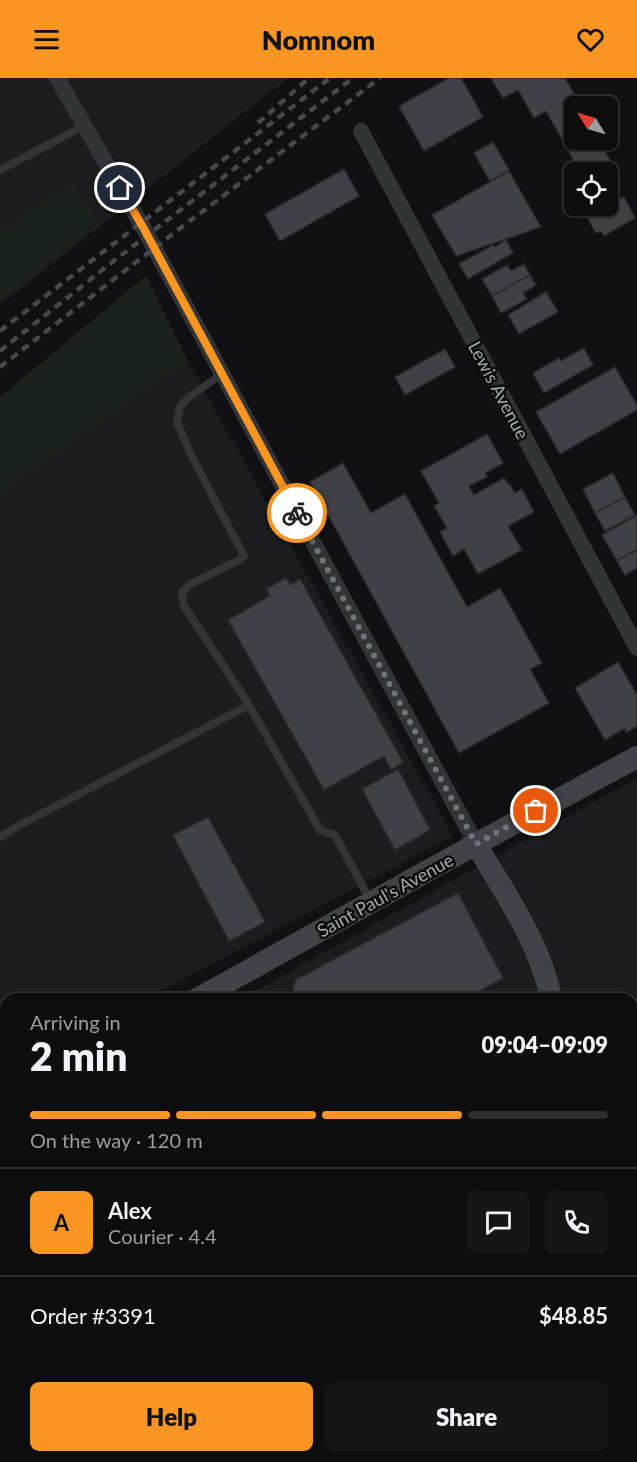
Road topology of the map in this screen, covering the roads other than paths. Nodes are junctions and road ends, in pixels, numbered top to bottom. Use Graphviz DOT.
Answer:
graph roads {
  1 [pos="57,78"];
  2 [pos="84,126"];
  3 [pos="361,131"];
  4 [pos="0,170"];
  5 [pos="222,374"];
  6 [pos="637,648"];
  7 [pos="249,705"];
  8 [pos="637,757"];
  9 [pos="0,837"];
  10 [pos="476,844"];
  11 [pos="371,902"];
  12 [pos="208,993"];
  13 [pos="549,993"];
  1 -- 2 [label="street"];
  2 -- 4 [label="lane"];
  2 -- 5 [label="street"];
  3 -- 6 [label="street, Lewis Avenue"];
  5 -- 7 [label="lane"];
  5 -- 10 [label="street"];
  7 -- 9 [label="lane"];
  7 -- 11 [label="lane"];
  8 -- 10 [label="street, Saint Paul's Avenue"];
  10 -- 11 [label="street, Saint Paul's Avenue"];
  10 -- 13 [label="street"];
  11 -- 12 [label="street, Saint Paul's Avenue"];
}
